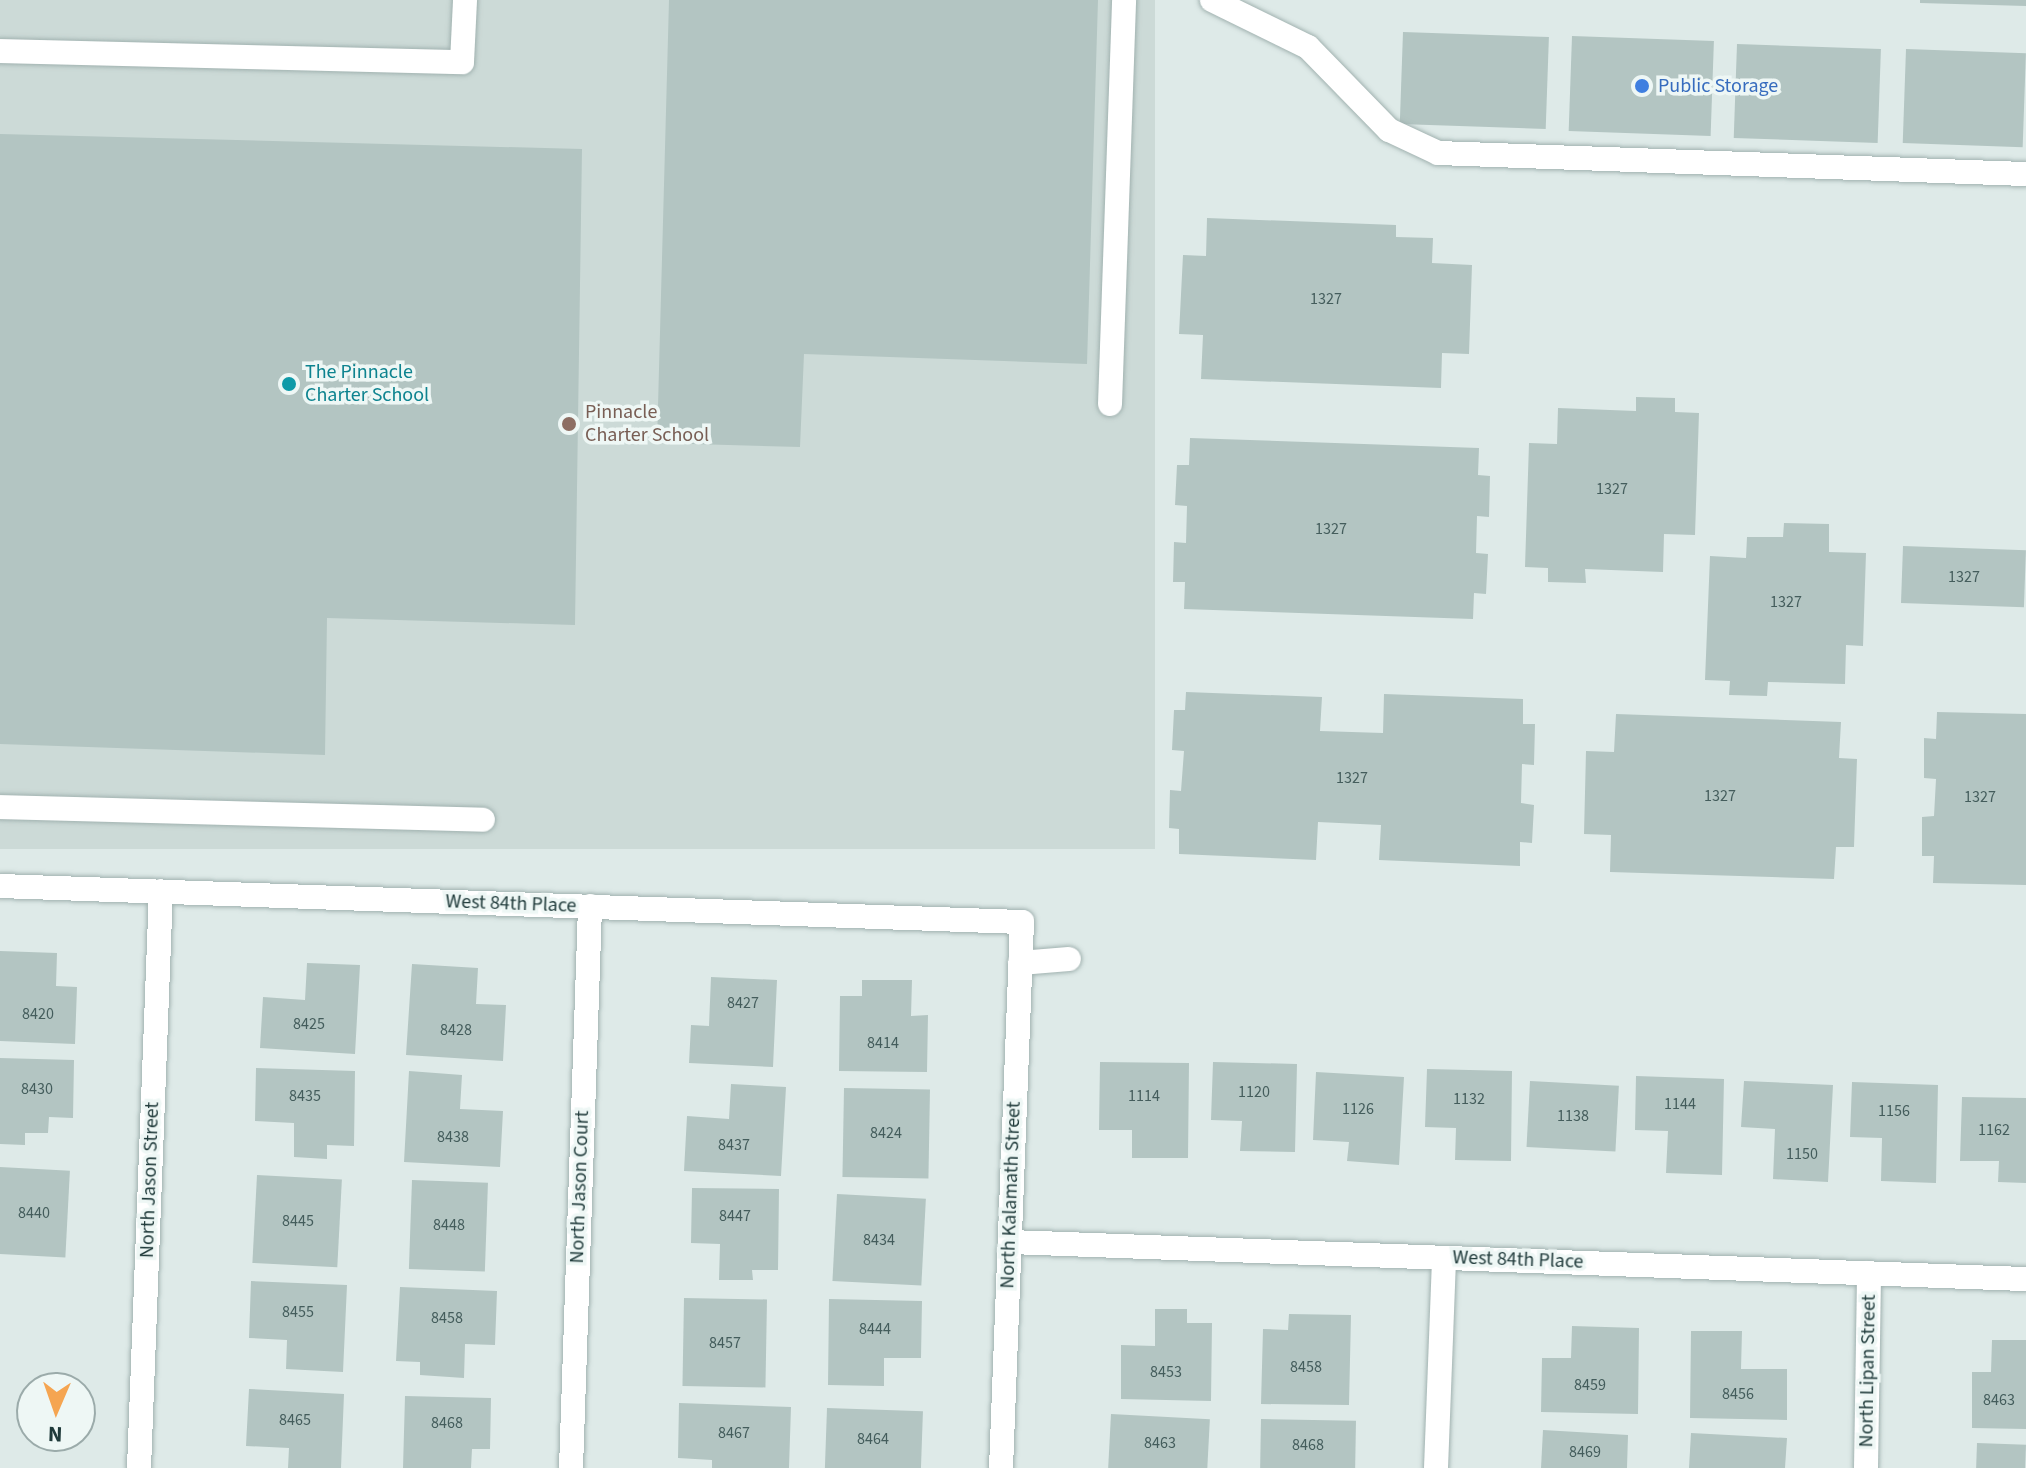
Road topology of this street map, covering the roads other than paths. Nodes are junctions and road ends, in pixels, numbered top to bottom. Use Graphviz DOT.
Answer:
graph roads {
  1 [pos="465,0"];
  2 [pos="1124,0"];
  3 [pos="1212,0"];
  4 [pos="0,51"];
  5 [pos="2026,174"];
  6 [pos="1110,404"];
  7 [pos="0,807"];
  8 [pos="483,820"];
  9 [pos="0,886"];
  10 [pos="161,891"];
  11 [pos="590,906"];
  12 [pos="1022,922"];
  13 [pos="1069,959"];
  14 [pos="1020,963"];
  15 [pos="1010,1242"];
  16 [pos="1444,1258"];
  17 [pos="1869,1273"];
  18 [pos="2026,1279"];
  19 [pos="139,1468"];
  20 [pos="571,1468"];
  21 [pos="1001,1468"];
  22 [pos="1436,1468"];
  23 [pos="1866,1468"];
  1 -- 4 [label="street"];
  2 -- 6 [label="street"];
  3 -- 5 [label="street"];
  7 -- 8 [label="street"];
  9 -- 10 [label="street, West 84th Place"];
  10 -- 11 [label="street, West 84th Place"];
  10 -- 19 [label="street, North Jason Street"];
  11 -- 12 [label="street, West 84th Place"];
  11 -- 20 [label="street, North Jason Court"];
  12 -- 14 [label="street, North Kalamath Street"];
  13 -- 14 [label="street"];
  14 -- 15 [label="street, North Kalamath Street"];
  15 -- 16 [label="street, West 84th Place"];
  15 -- 21 [label="street, North Kalamath Street"];
  16 -- 17 [label="street, West 84th Place"];
  16 -- 22 [label="street"];
  17 -- 18 [label="street, West 84th Place"];
  17 -- 23 [label="street, North Lipan Street"];
}
